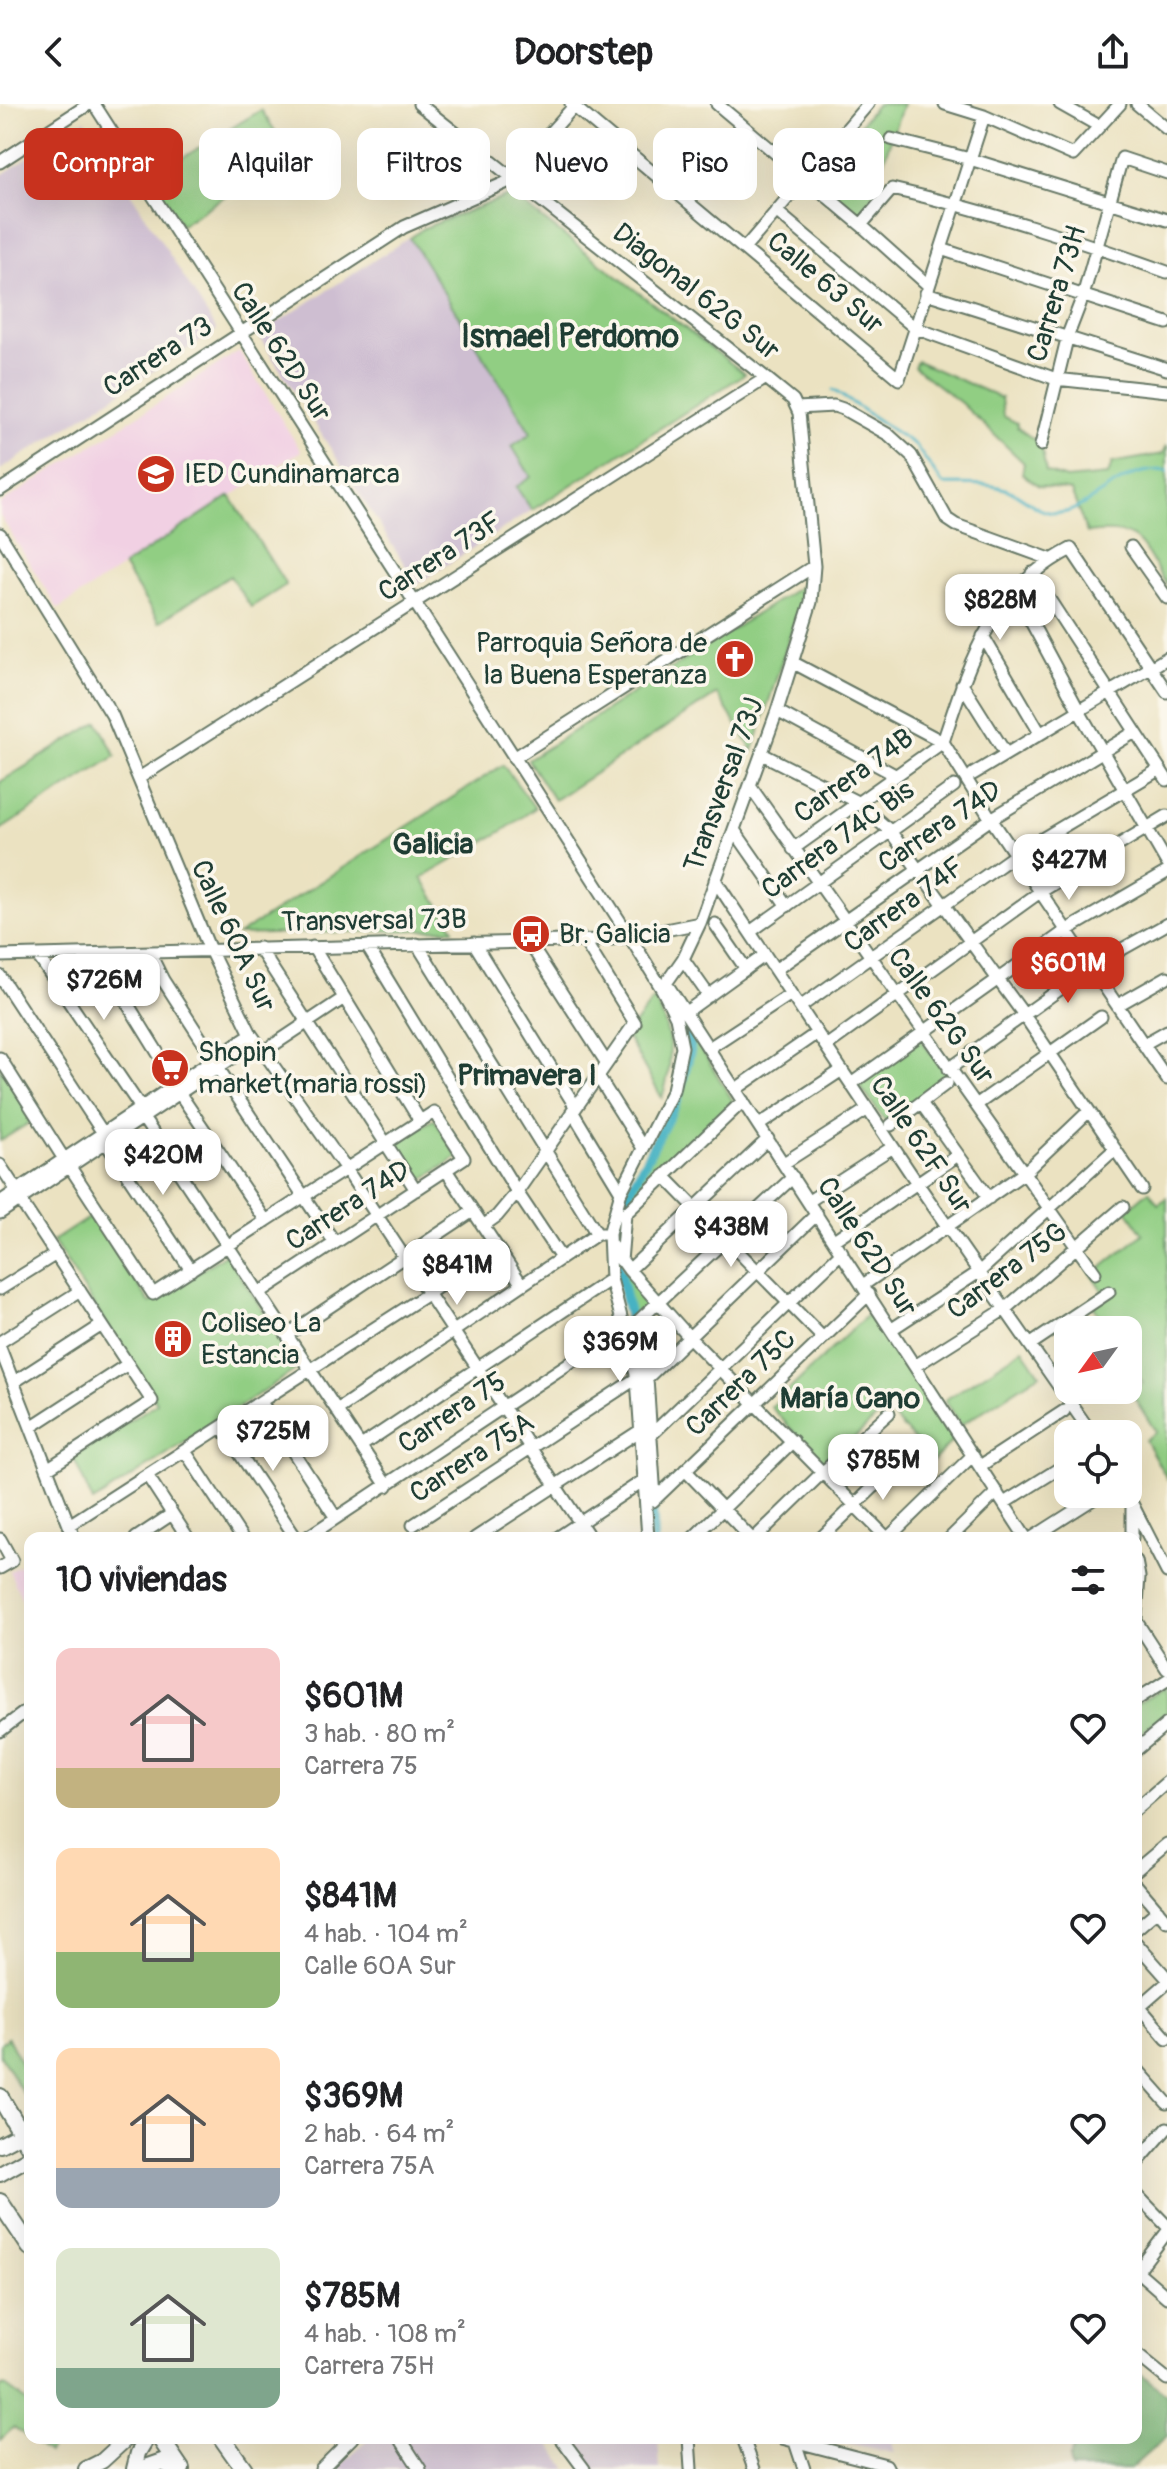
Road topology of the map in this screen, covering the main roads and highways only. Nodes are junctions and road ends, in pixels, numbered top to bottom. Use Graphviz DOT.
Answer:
graph roads {
  1 [pos="0,2097"];
  2 [pos="24,2138"];
  3 [pos="24,2141"];
  4 [pos="0,2145"];
  5 [pos="24,2160"];
  6 [pos="0,2174"];
  7 [pos="0,2202"];
  8 [pos="0,2228"];
  9 [pos="24,2239"];
  10 [pos="24,2243"];
  11 [pos="121,2444"];
  12 [pos="143,2444"];
  13 [pos="164,2444"];
  14 [pos="226,2444"];
  15 [pos="96,2467"];
  16 [pos="134,2469"];
  17 [pos="142,2469"];
  18 [pos="180,2469"];
  19 [pos="244,2469"];
  1 -- 2 [label="highway"];
  3 -- 4 [label="main road"];
  5 -- 6 [label="main road"];
  7 -- 9 [label="highway"];
  8 -- 10 [label="highway"];
  11 -- 15 [label="main road"];
  12 -- 16 [label="main road"];
  13 -- 18 [label="highway"];
  14 -- 19 [label="highway"];
  17 -- 18 [label="highway"];
}
